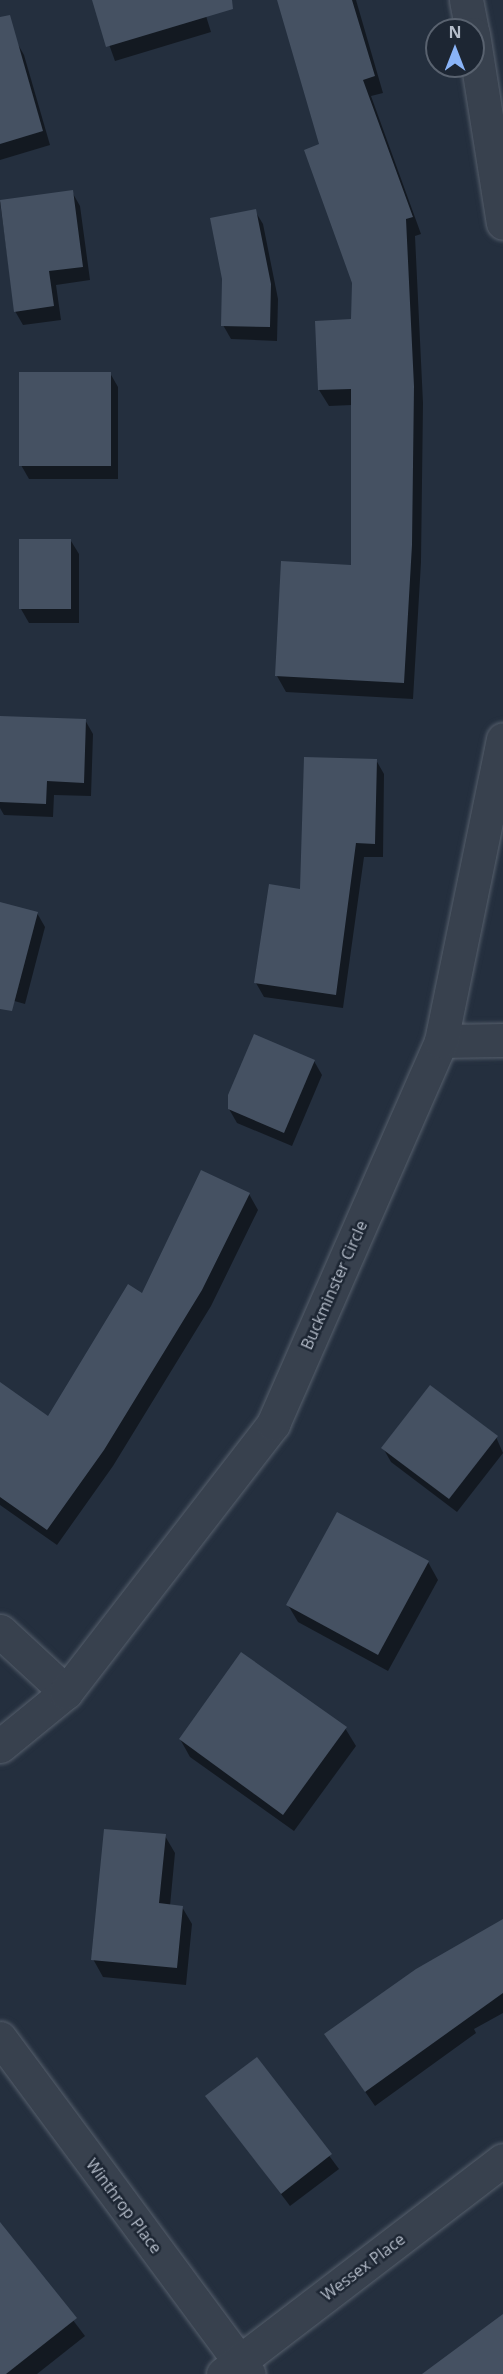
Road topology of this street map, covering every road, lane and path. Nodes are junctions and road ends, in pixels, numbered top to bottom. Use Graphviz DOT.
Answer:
graph roads {
  1 [pos="466,0"];
  2 [pos="470,18"];
  3 [pos="480,78"];
  4 [pos="503,223"];
  5 [pos="503,739"];
  6 [pos="503,1040"];
  7 [pos="441,1041"];
  8 [pos="0,1631"];
  9 [pos="66,1692"];
  10 [pos="0,1746"];
  11 [pos="0,2038"];
  12 [pos="503,2160"];
  13 [pos="237,2370"];
  1 -- 2 [label="street"];
  3 -- 4 [label="street"];
  5 -- 7 [label="street, Buckminster Circle"];
  6 -- 7 [label="street"];
  7 -- 9 [label="street, Buckminster Circle"];
  8 -- 9 [label="street"];
  9 -- 10 [label="street, Buckminster Circle"];
  11 -- 13 [label="street, Winthrop Place"];
  12 -- 13 [label="street, Wessex Place"];
}
